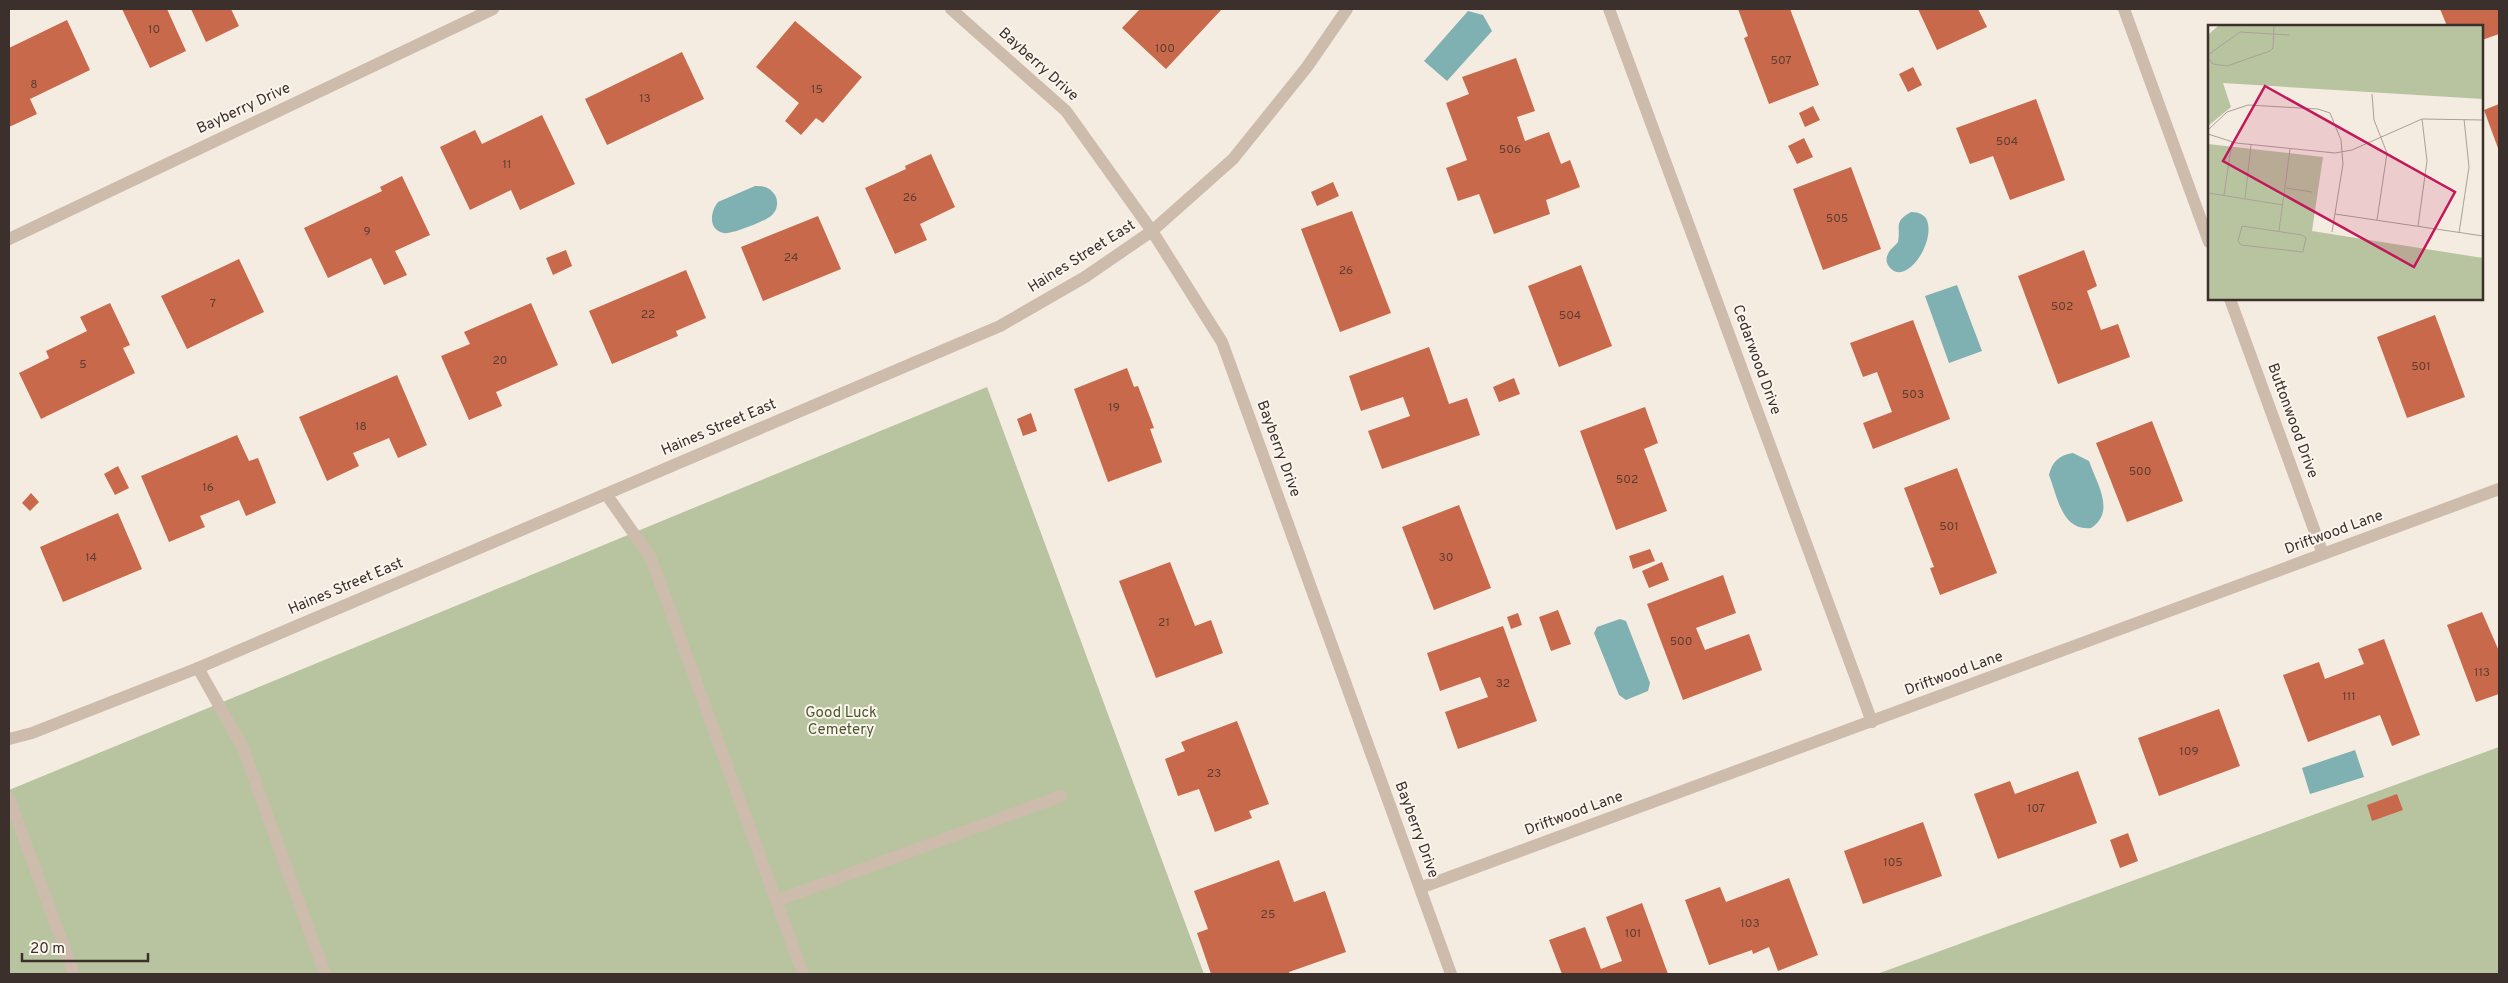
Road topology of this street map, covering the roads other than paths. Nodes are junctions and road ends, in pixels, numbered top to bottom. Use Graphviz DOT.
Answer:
graph roads {
  1 [pos="492,9"];
  2 [pos="951,9"];
  3 [pos="1346,9"];
  4 [pos="1609,9"];
  5 [pos="2124,9"];
  6 [pos="1152,231"];
  7 [pos="9,239"];
  8 [pos="2208,239"];
  9 [pos="2230,300"];
  10 [pos="2499,489"];
  11 [pos="606,494"];
  12 [pos="2323,554"];
  13 [pos="198,668"];
  14 [pos="1872,722"];
  15 [pos="9,739"];
  16 [pos="1061,796"];
  17 [pos="9,798"];
  18 [pos="1420,888"];
  19 [pos="776,901"];
  20 [pos="74,974"];
  21 [pos="325,974"];
  22 [pos="803,974"];
  23 [pos="1451,974"];
  1 -- 7 [label="street, Bayberry Drive"];
  2 -- 6 [label="street, Bayberry Drive"];
  3 -- 6 [label="street, Haines Street East"];
  4 -- 14 [label="street, Cedarwood Drive"];
  5 -- 8 [label="street"];
  6 -- 11 [label="street, Haines Street East"];
  6 -- 18 [label="street, Bayberry Drive"];
  9 -- 12 [label="street, Buttonwood Drive"];
  10 -- 12 [label="street, Driftwood Lane"];
  11 -- 13 [label="street, Haines Street East"];
  11 -- 19 [label="street"];
  12 -- 14 [label="street, Driftwood Lane"];
  13 -- 15 [label="street, Haines Street East"];
  13 -- 21 [label="street"];
  14 -- 18 [label="street, Driftwood Lane"];
  16 -- 19 [label="street"];
  17 -- 20 [label="street"];
  18 -- 23 [label="street, Bayberry Drive"];
  19 -- 22 [label="street"];
}
